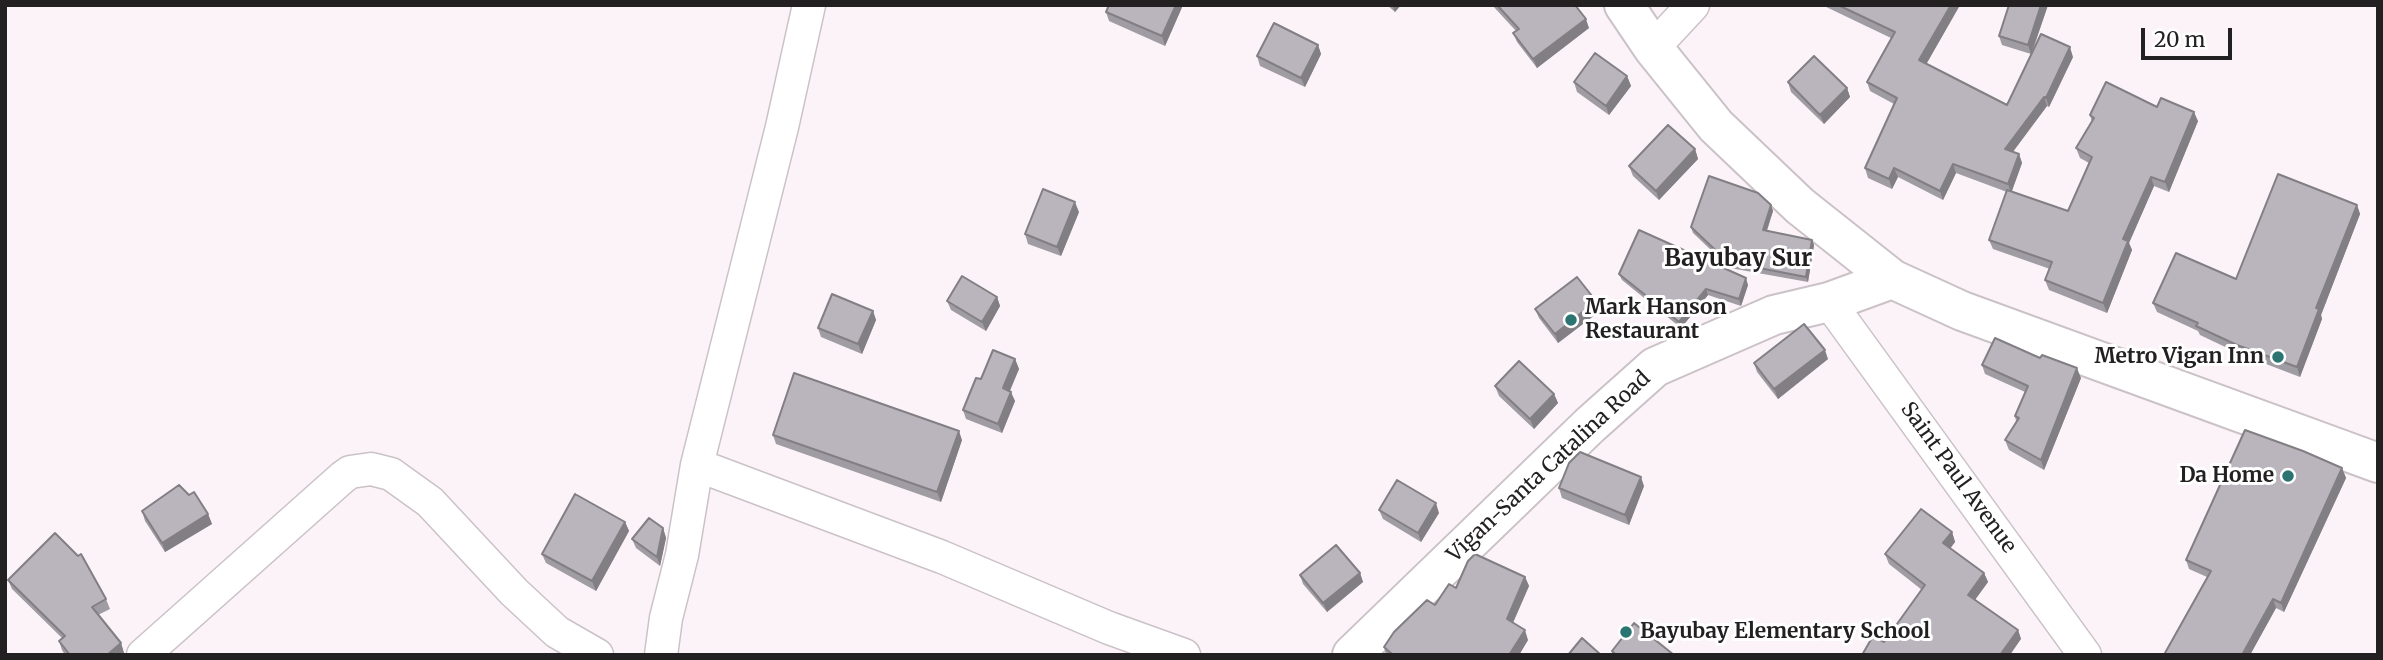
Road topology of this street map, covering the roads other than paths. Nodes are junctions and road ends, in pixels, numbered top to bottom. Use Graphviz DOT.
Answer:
graph roads {
  1 [pos="808,5"];
  2 [pos="1624,5"];
  3 [pos="1693,5"];
  4 [pos="1653,48"];
  5 [pos="1892,279"];
  6 [pos="1829,302"];
  7 [pos="2378,463"];
  8 [pos="697,465"];
  9 [pos="143,655"];
  10 [pos="597,655"];
  11 [pos="661,655"];
  12 [pos="1184,655"];
  13 [pos="1352,655"];
  14 [pos="2085,655"];
  1 -- 8 [label="street"];
  2 -- 4 [label="main road"];
  3 -- 4 [label="street"];
  4 -- 5 [label="main road"];
  5 -- 6 [label="main road, Vigan-Santa Catalina Road"];
  5 -- 7 [label="main road"];
  6 -- 13 [label="main road, Vigan-Santa Catalina Road"];
  6 -- 14 [label="street, Saint Paul Avenue"];
  8 -- 11 [label="street"];
  8 -- 12 [label="street"];
  9 -- 10 [label="street"];
}
